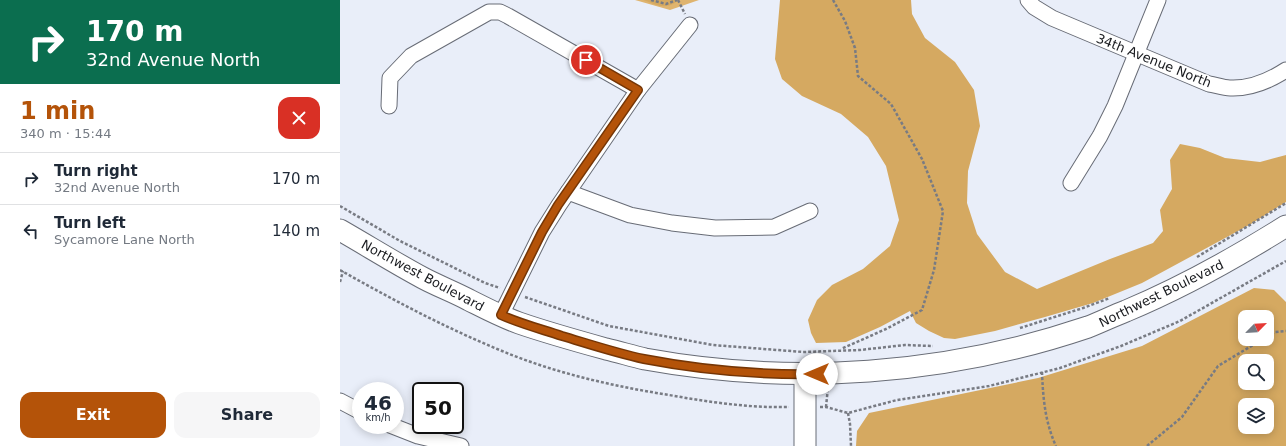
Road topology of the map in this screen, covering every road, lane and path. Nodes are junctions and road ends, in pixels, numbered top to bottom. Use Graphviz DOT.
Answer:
graph roads {
  1 [pos="651,0"];
  2 [pos="677,0"];
  3 [pos="832,0"];
  4 [pos="1028,0"];
  5 [pos="1158,0"];
  6 [pos="690,25"];
  7 [pos="1136,53"];
  8 [pos="1286,70"];
  9 [pos="638,90"];
  10 [pos="389,106"];
  11 [pos="1071,183"];
  12 [pos="568,192"];
  13 [pos="1286,203"];
  14 [pos="340,206"];
  15 [pos="810,211"];
  16 [pos="1286,226"];
  17 [pos="340,230"];
  18 [pos="1196,258"];
  19 [pos="1286,261"];
  20 [pos="340,270"];
  21 [pos="343,271"];
  22 [pos="340,282"];
  23 [pos="512,292"];
  24 [pos="1117,296"];
  25 [pos="501,315"];
  26 [pos="1018,329"];
  27 [pos="1286,331"];
  28 [pos="1274,333"];
  29 [pos="935,346"];
  30 [pos="1251,346"];
  31 [pos="839,350"];
  32 [pos="1042,372"];
  33 [pos="805,374"];
  34 [pos="340,402"];
  35 [pos="790,406"];
  36 [pos="826,407"];
  37 [pos="352,408"];
  38 [pos="848,413"];
  39 [pos="404,432"];
  40 [pos="426,442"];
  41 [pos="461,446"];
  42 [pos="805,446"];
  43 [pos="851,446"];
  44 [pos="1056,446"];
  45 [pos="1147,446"];
  1 -- 2 [label="path"];
  3 -- 31 [label="path"];
  4 -- 7 [label="street, 34th Avenue North"];
  5 -- 7 [label="street"];
  6 -- 9 [label="street"];
  7 -- 8 [label="street, 34th Avenue North"];
  7 -- 11 [label="street"];
  9 -- 10 [label="street"];
  9 -- 12 [label="street"];
  12 -- 15 [label="street"];
  12 -- 23 [label="street"];
  13 -- 18 [label="path"];
  14 -- 23 [label="path"];
  16 -- 33 [label="main road, Northwest Boulevard"];
  17 -- 25 [label="main road, Northwest Boulevard"];
  19 -- 32 [label="path"];
  20 -- 21 [label="path"];
  21 -- 22 [label="path"];
  21 -- 35 [label="path"];
  23 -- 25 [label="street"];
  23 -- 31 [label="path"];
  24 -- 26 [label="path"];
  25 -- 33 [label="main road, Northwest Boulevard"];
  27 -- 28 [label="path"];
  29 -- 31 [label="path"];
  30 -- 45 [label="path"];
  32 -- 38 [label="path"];
  32 -- 44 [label="path"];
  33 -- 42 [label="main road"];
  34 -- 37 [label="street"];
  36 -- 38 [label="path"];
  38 -- 43 [label="path"];
  39 -- 40 [label="street"];
  40 -- 41 [label="street"];
}
